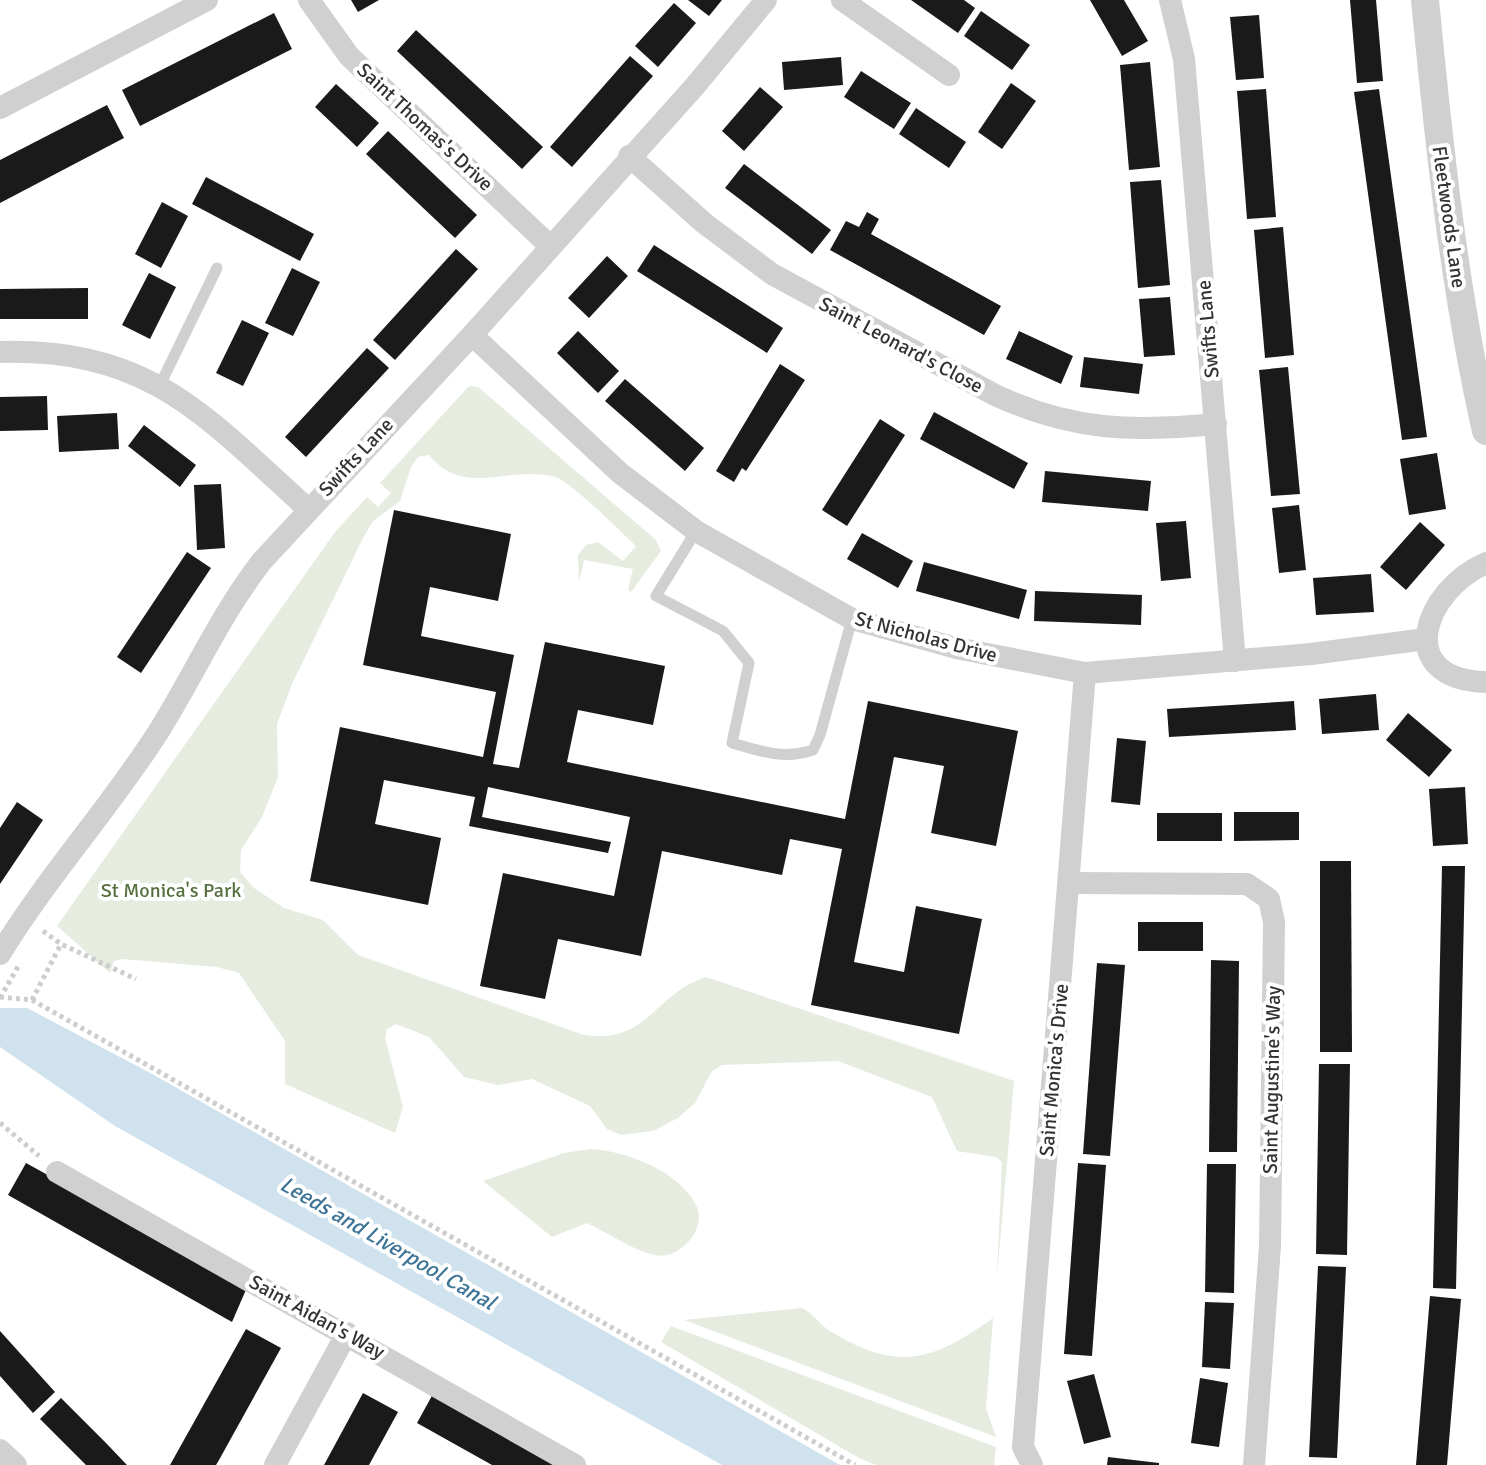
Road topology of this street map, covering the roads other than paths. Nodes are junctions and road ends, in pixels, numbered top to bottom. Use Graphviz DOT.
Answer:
graph roads {
  1 [pos="207,0"];
  2 [pos="309,0"];
  3 [pos="766,0"];
  4 [pos="842,0"];
  5 [pos="1170,0"];
  6 [pos="1425,0"];
  7 [pos="949,75"];
  8 [pos="0,108"];
  9 [pos="629,156"];
  10 [pos="550,246"];
  11 [pos="217,268"];
  12 [pos="472,335"];
  13 [pos="0,352"];
  14 [pos="160,385"];
  15 [pos="1216,424"];
  16 [pos="1486,431"];
  17 [pos="308,509"];
  18 [pos="696,531"];
  19 [pos="1486,563"];
  20 [pos="852,619"];
  21 [pos="1426,639"];
  22 [pos="1235,661"];
  23 [pos="1085,673"];
  24 [pos="1486,682"];
  25 [pos="1069,883"];
  26 [pos="10,959"];
  27 [pos="57,1172"];
  28 [pos="347,1333"];
  29 [pos="0,1450"];
  30 [pos="16,1465"];
  31 [pos="275,1465"];
  32 [pos="575,1465"];
  33 [pos="1032,1465"];
  34 [pos="1254,1465"];
  1 -- 8 [label="street"];
  2 -- 10 [label="street, Saint Thomas's Drive"];
  3 -- 9 [label="street, Swifts Lane"];
  4 -- 7 [label="street"];
  5 -- 15 [label="street, Swifts Lane"];
  6 -- 16 [label="street, Fleetwoods Lane"];
  9 -- 10 [label="street, Swifts Lane"];
  9 -- 15 [label="street, Saint Leonard's Close"];
  10 -- 12 [label="street, Swifts Lane"];
  11 -- 14 [label="lane"];
  12 -- 17 [label="street, Swifts Lane"];
  12 -- 18 [label="street, St Nicholas Drive"];
  13 -- 14 [label="street"];
  14 -- 17 [label="street"];
  15 -- 22 [label="street, Swifts Lane"];
  17 -- 26 [label="street, Swifts Lane"];
  18 -- 20 [label="street, St Nicholas Drive"];
  18 -- 20 [label="lane"];
  19 -- 21 [label="street"];
  20 -- 23 [label="street, St Nicholas Drive"];
  21 -- 22 [label="street, St Nicholas Drive"];
  21 -- 24 [label="street"];
  22 -- 23 [label="street, St Nicholas Drive"];
  23 -- 25 [label="street, Saint Monica's Drive"];
  25 -- 33 [label="street, Saint Monica's Drive"];
  25 -- 34 [label="street, Saint Augustine's Way"];
  27 -- 28 [label="street, Saint Aidan's Way"];
  28 -- 31 [label="street"];
  28 -- 32 [label="street, Saint Aidan's Way"];
  29 -- 30 [label="street"];
}
